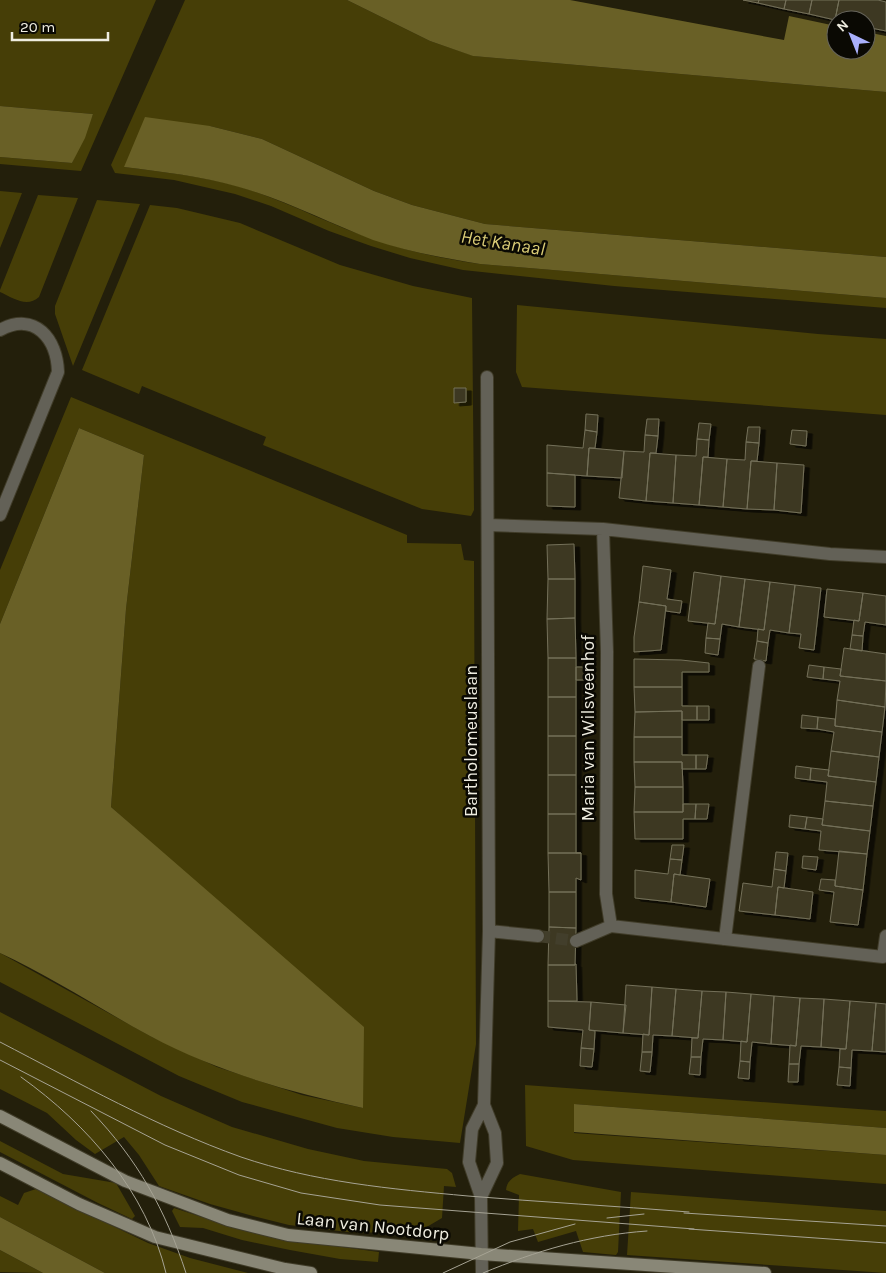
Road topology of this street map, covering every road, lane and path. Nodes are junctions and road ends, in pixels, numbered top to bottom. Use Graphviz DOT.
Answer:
graph roads {
  1 [pos="0,330"];
  2 [pos="487,377"];
  3 [pos="0,515"];
  4 [pos="488,525"];
  5 [pos="603,529"];
  6 [pos="886,557"];
  7 [pos="759,666"];
  8 [pos="611,926"];
  9 [pos="489,931"];
  10 [pos="538,936"];
  11 [pos="886,936"];
  12 [pos="725,938"];
  13 [pos="576,941"];
  14 [pos="484,1105"];
  15 [pos="0,1116"];
  16 [pos="0,1162"];
  17 [pos="481,1197"];
  18 [pos="481,1254"];
  19 [pos="311,1273"];
  20 [pos="482,1273"];
  21 [pos="765,1273"];
  1 -- 3 [label="street"];
  2 -- 4 [label="street, Bartholomeuslaan"];
  4 -- 5 [label="street"];
  4 -- 9 [label="street, Bartholomeuslaan"];
  5 -- 6 [label="street"];
  5 -- 8 [label="street, Maria van Wilsveenhof"];
  7 -- 12 [label="street"];
  8 -- 12 [label="street"];
  8 -- 13 [label="street"];
  9 -- 10 [label="street"];
  9 -- 14 [label="street, Bartholomeuslaan"];
  11 -- 12 [label="street"];
  14 -- 17 [label="street, Bartholomeuslaan"];
  14 -- 17 [label="street, Bartholomeuslaan"];
  15 -- 18 [label="street, Laan van Nootdorp"];
  16 -- 19 [label="street"];
  17 -- 18 [label="street, Bartholomeuslaan"];
  18 -- 20 [label="street, Bartholomeuslaan"];
  18 -- 21 [label="street, Laan van Nootdorp"];
}
